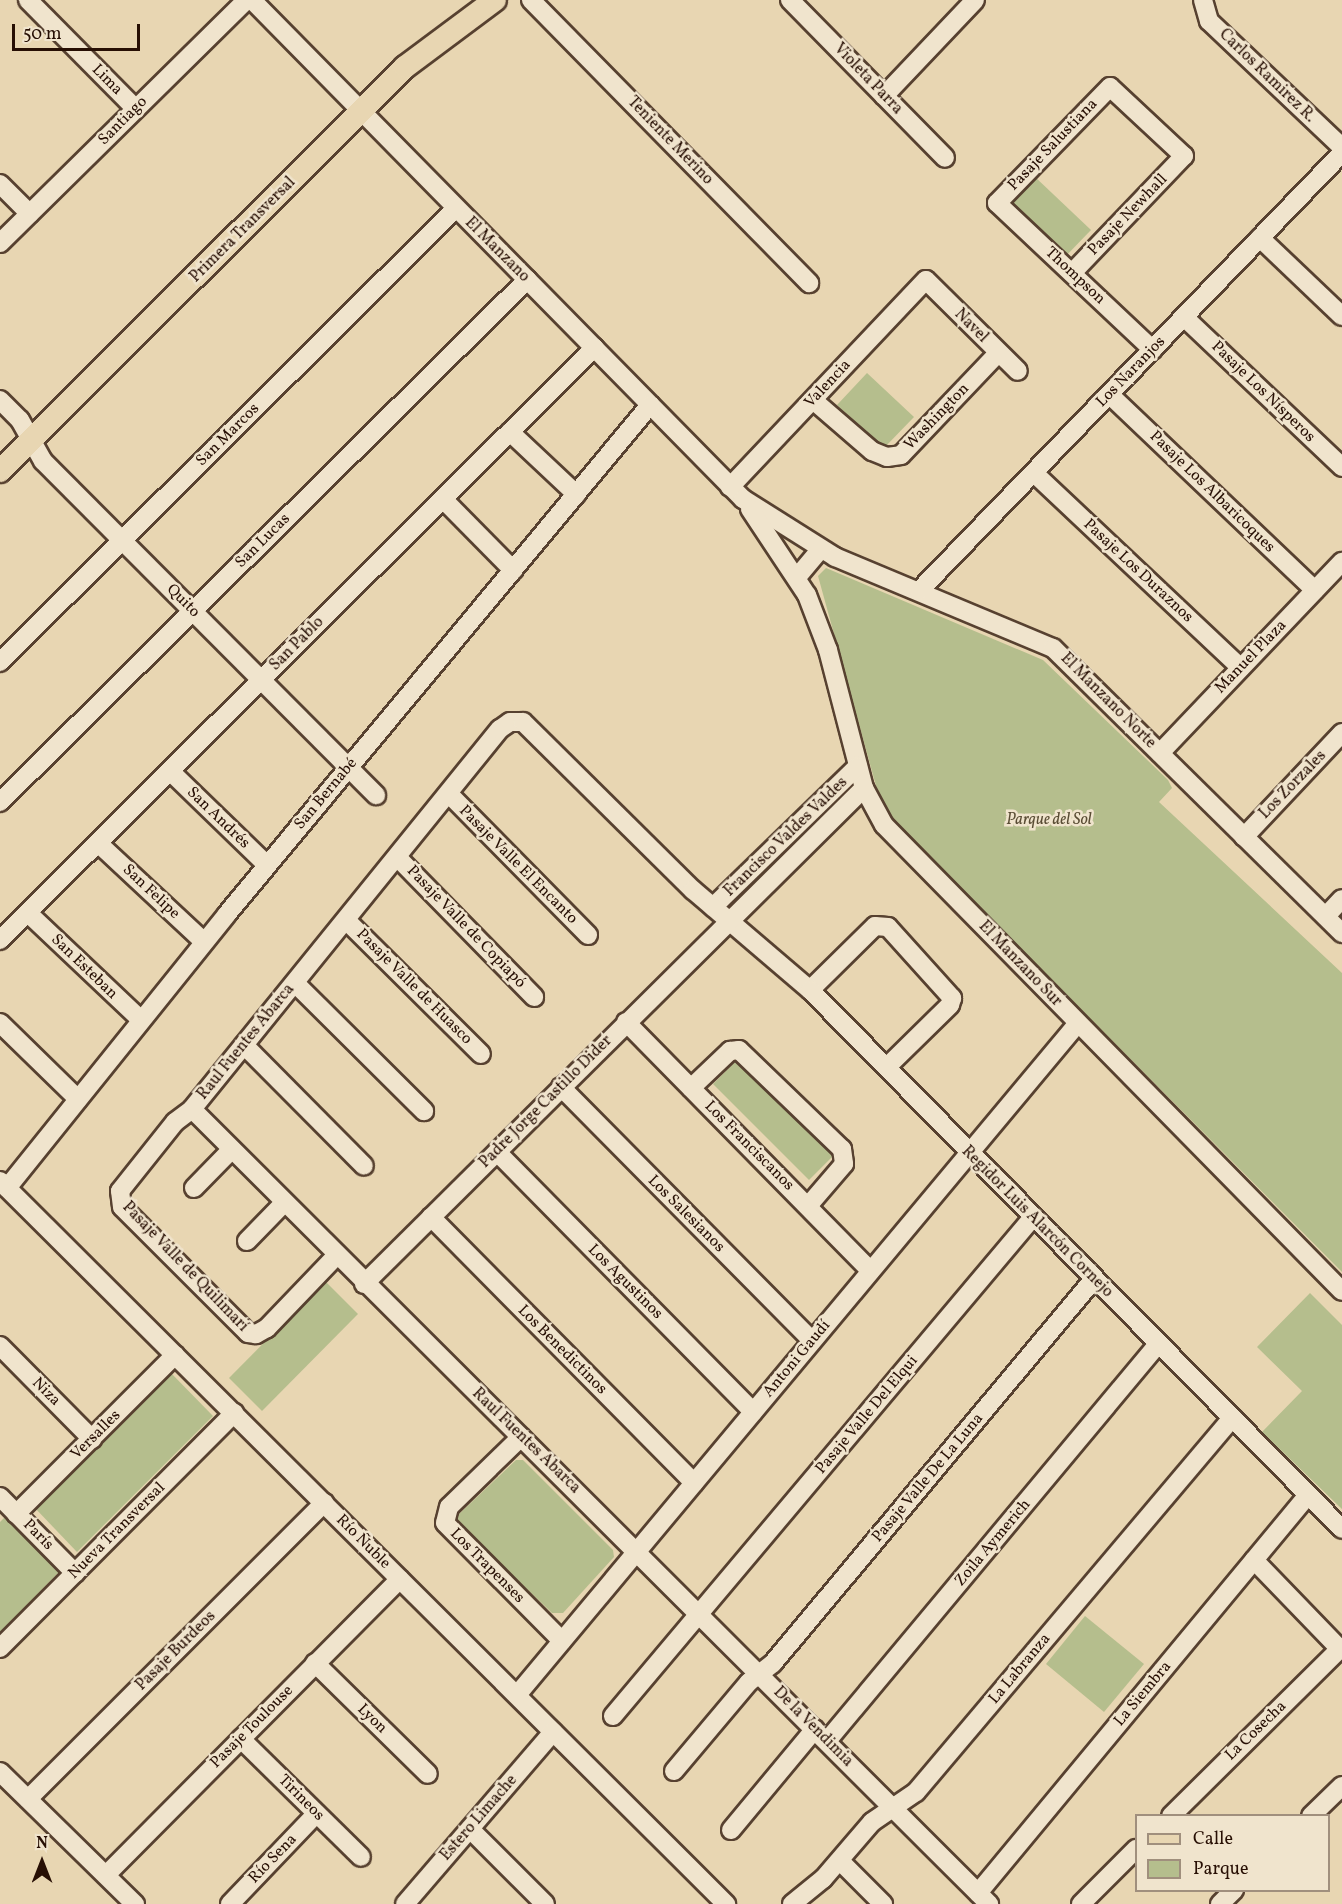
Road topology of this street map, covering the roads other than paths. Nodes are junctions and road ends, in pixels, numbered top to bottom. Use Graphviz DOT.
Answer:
graph roads {
  1 [pos="28,0"];
  2 [pos="246,0"];
  3 [pos="252,0"];
  4 [pos="495,0"];
  5 [pos="531,0"];
  6 [pos="790,0"];
  7 [pos="975,0"];
  8 [pos="1203,0"];
  9 [pos="1110,87"];
  10 [pos="884,96"];
  11 [pos="136,109"];
  12 [pos="361,112"];
  13 [pos="1342,147"];
  14 [pos="945,158"];
  15 [pos="1339,163"];
  16 [pos="0,184"];
  17 [pos="997,203"];
  18 [pos="456,208"];
  19 [pos="30,214"];
  20 [pos="1260,238"];
  21 [pos="0,243"];
  22 [pos="1072,273"];
  23 [pos="527,280"];
  24 [pos="926,280"];
  25 [pos="809,283"];
  26 [pos="1342,316"];
  27 [pos="1184,317"];
  28 [pos="594,348"];
  29 [pos="1153,350"];
  30 [pos="998,354"];
  31 [pos="1018,371"];
  32 [pos="1110,394"];
  33 [pos="0,400"];
  34 [pos="813,400"];
  35 [pos="650,405"];
  36 [pos="510,432"];
  37 [pos="31,441"];
  38 [pos="1342,467"];
  39 [pos="0,471"];
  40 [pos="1034,473"];
  41 [pos="737,493"];
  42 [pos="576,494"];
  43 [pos="443,499"];
  44 [pos="122,541"];
  45 [pos="821,549"];
  46 [pos="1342,562"];
  47 [pos="513,570"];
  48 [pos="798,576"];
  49 [pos="1315,590"];
  50 [pos="919,591"];
  51 [pos="193,611"];
  52 [pos="0,662"];
  53 [pos="1241,668"];
  54 [pos="261,680"];
  55 [pos="1342,733"];
  56 [pos="1160,753"];
  57 [pos="858,766"];
  58 [pos="348,767"];
  59 [pos="170,771"];
  60 [pos="864,788"];
  61 [pos="449,794"];
  62 [pos="376,795"];
  63 [pos="0,802"];
  64 [pos="1244,837"];
  65 [pos="98,843"];
  66 [pos="397,857"];
  67 [pos="267,866"];
  68 [pos="1342,899"];
  69 [pos="713,907"];
  70 [pos="28,913"];
  71 [pos="1326,916"];
  72 [pos="728,919"];
  73 [pos="346,920"];
  74 [pos="1342,933"];
  75 [pos="588,935"];
  76 [pos="0,940"];
  77 [pos="204,942"];
  78 [pos="295,983"];
  79 [pos="810,990"];
  80 [pos="534,997"];
  81 [pos="141,1020"];
  82 [pos="626,1022"];
  83 [pos="0,1023"];
  84 [pos="1078,1023"];
  85 [pos="244,1045"];
  86 [pos="481,1054"];
  87 [pos="887,1068"];
  88 [pos="561,1087"];
  89 [pos="691,1088"];
  90 [pos="78,1099"];
  91 [pos="192,1109"];
  92 [pos="424,1111"];
  93 [pos="232,1149"];
  94 [pos="496,1152"];
  95 [pos="969,1154"];
  96 [pos="364,1166"];
  97 [pos="3,1184"];
  98 [pos="194,1188"];
  99 [pos="284,1203"];
  100 [pos="808,1206"];
  101 [pos="431,1217"];
  102 [pos="1033,1217"];
  103 [pos="247,1241"];
  104 [pos="336,1256"];
  105 [pos="871,1271"];
  106 [pos="1094,1280"];
  107 [pos="364,1284"];
  108 [pos="1342,1291"];
  109 [pos="812,1341"];
  110 [pos="1158,1344"];
  111 [pos="0,1346"];
  112 [pos="175,1355"];
  113 [pos="753,1412"];
  114 [pos="234,1413"];
  115 [pos="1232,1418"];
  116 [pos="521,1437"];
  117 [pos="92,1439"];
  118 [pos="694,1483"];
  119 [pos="1308,1495"];
  120 [pos="0,1497"];
  121 [pos="324,1503"];
  122 [pos="16,1514"];
  123 [pos="1342,1529"];
  124 [pos="638,1550"];
  125 [pos="1254,1560"];
  126 [pos="75,1573"];
  127 [pos="399,1579"];
  128 [pos="700,1614"];
  129 [pos="562,1641"];
  130 [pos="0,1648"];
  131 [pos="1341,1648"];
  132 [pos="315,1663"];
  133 [pos="760,1674"];
  134 [pos="517,1695"];
  135 [pos="613,1716"];
  136 [pos="553,1732"];
  137 [pos="821,1735"];
  138 [pos="241,1739"];
  139 [pos="674,1771"];
  140 [pos="0,1772"];
  141 [pos="428,1774"];
  142 [pos="1342,1786"];
  143 [pos="28,1799"];
  144 [pos="893,1808"];
  145 [pos="316,1814"];
  146 [pos="1172,1814"];
  147 [pos="1312,1814"];
  148 [pos="470,1828"];
  149 [pos="731,1830"];
  150 [pos="1135,1851"];
  151 [pos="361,1857"];
  152 [pos="840,1861"];
  153 [pos="106,1875"];
  154 [pos="1232,1892"];
  155 [pos="983,1899"];
  156 [pos="135,1904"];
  157 [pos="230,1904"];
  158 [pos="405,1904"];
  159 [pos="545,1904"];
  160 [pos="726,1904"];
  161 [pos="792,1904"];
  162 [pos="883,1904"];
  163 [pos="1081,1904"];
  164 [pos="1220,1904"];
  1 -- 11 [label="street, Lima"];
  2 -- 11 [label="street, Santiago"];
  3 -- 12 [label="street, El Manzano"];
  4 -- 12 [label="main road, Primera Transversal"];
  5 -- 25 [label="street, Teniente Merino"];
  6 -- 10 [label="street, Violeta Parra"];
  7 -- 10 [label="street"];
  8 -- 13 [label="street, Carlos Ramirez R."];
  9 -- 17 [label="street, Pasaje Salustiana"];
  9 -- 22 [label="street, Pasaje Newhall"];
  10 -- 14 [label="street, Violeta Parra"];
  11 -- 19 [label="street, Santiago"];
  12 -- 18 [label="street, El Manzano"];
  12 -- 37 [label="main road, Primera Transversal"];
  15 -- 20 [label="street, Los Naranjos"];
  16 -- 19 [label="street"];
  17 -- 22 [label="street, Thompson"];
  18 -- 23 [label="street, El Manzano"];
  18 -- 44 [label="street, San Marcos"];
  19 -- 21 [label="street, Santiago"];
  20 -- 26 [label="street"];
  20 -- 27 [label="street, Los Naranjos"];
  22 -- 29 [label="street, Thompson"];
  23 -- 28 [label="street, El Manzano"];
  23 -- 51 [label="street, San Lucas"];
  24 -- 30 [label="street, Navel"];
  24 -- 34 [label="street, Valencia"];
  27 -- 29 [label="street, Los Naranjos"];
  27 -- 38 [label="street, Pasaje Los Nísperos"];
  28 -- 35 [label="street, El Manzano"];
  28 -- 36 [label="street, San Pablo"];
  29 -- 32 [label="street, Los Naranjos"];
  30 -- 31 [label="street, Navel"];
  30 -- 34 [label="street, Washington"];
  32 -- 40 [label="street, Los Naranjos"];
  32 -- 49 [label="street, Pasaje Los Albaricoques"];
  33 -- 37 [label="street, Quito"];
  34 -- 41 [label="street, Valencia"];
  35 -- 41 [label="street, El Manzano"];
  35 -- 42 [label="street, San Bernabé"];
  36 -- 42 [label="street"];
  36 -- 43 [label="street, San Pablo"];
  37 -- 39 [label="main road, Primera Transversal"];
  37 -- 44 [label="street, Quito"];
  40 -- 50 [label="street, Los Naranjos"];
  40 -- 53 [label="street, Pasaje Los Duraznos"];
  41 -- 45 [label="street, El Manzano"];
  41 -- 48 [label="street, El Manzano"];
  42 -- 47 [label="street, San Bernabé"];
  43 -- 47 [label="street"];
  43 -- 54 [label="street, San Pablo"];
  44 -- 51 [label="street, Quito"];
  44 -- 52 [label="street, San Marcos"];
  45 -- 48 [label="street"];
  45 -- 50 [label="street, El Manzano Norte"];
  46 -- 49 [label="street, Manuel Plaza"];
  47 -- 58 [label="street, San Bernabé"];
  48 -- 57 [label="street, El Manzano Sur"];
  49 -- 53 [label="street, Manuel Plaza"];
  50 -- 56 [label="street, El Manzano Norte"];
  51 -- 54 [label="street, Quito"];
  51 -- 63 [label="street, San Lucas"];
  53 -- 56 [label="street, Manuel Plaza"];
  54 -- 58 [label="street, Quito"];
  54 -- 59 [label="street, San Pablo"];
  55 -- 64 [label="street, Los Zorzales"];
  56 -- 64 [label="street, El Manzano Norte"];
  57 -- 60 [label="street, El Manzano Sur"];
  57 -- 69 [label="street, Francisco Valdes Valdes"];
  58 -- 62 [label="street, Quito"];
  58 -- 67 [label="street, San Bernabé"];
  59 -- 65 [label="street, San Pablo"];
  59 -- 67 [label="street, San Andrés"];
  60 -- 72 [label="street, Francisco Valdes Valdes"];
  60 -- 84 [label="street, El Manzano Sur"];
  61 -- 66 [label="street, Raul Fuentes Abarca"];
  61 -- 69 [label="street, Raul Fuentes Abarca"];
  61 -- 75 [label="street, Pasaje Valle El Encanto"];
  64 -- 71 [label="street, El Manzano Norte"];
  65 -- 70 [label="street, San Pablo"];
  65 -- 77 [label="street, San Felipe"];
  66 -- 73 [label="street, Raul Fuentes Abarca"];
  66 -- 80 [label="street, Pasaje Valle de Copiapó"];
  67 -- 77 [label="street, San Bernabé"];
  68 -- 71 [label="street"];
  69 -- 72 [label="street, Raul Fuentes Abarca"];
  70 -- 76 [label="street, San Pablo"];
  70 -- 81 [label="street, San Esteban"];
  71 -- 74 [label="street, El Manzano Norte"];
  72 -- 79 [label="street, Regidor Luis Alarcón Cornejo"];
  72 -- 82 [label="street, Padre Jorge Castillo Dider"];
  73 -- 78 [label="street, Raul Fuentes Abarca"];
  73 -- 86 [label="street, Pasaje Valle de Huasco"];
  77 -- 81 [label="street, San Bernabé"];
  78 -- 85 [label="street, Raul Fuentes Abarca"];
  78 -- 92 [label="street"];
  79 -- 87 [label="street, Regidor Luis Alarcón Cornejo"];
  79 -- 87 [label="street"];
  81 -- 90 [label="street, San Bernabé"];
  82 -- 88 [label="street, Padre Jorge Castillo Dider"];
  82 -- 89 [label="street, Los Franciscanos"];
  83 -- 90 [label="street"];
  84 -- 95 [label="street, Antoni Gaudí"];
  84 -- 108 [label="street, El Manzano Sur"];
  85 -- 91 [label="street, Raul Fuentes Abarca"];
  85 -- 96 [label="street"];
  87 -- 95 [label="street, Regidor Luis Alarcón Cornejo"];
  88 -- 94 [label="street, Padre Jorge Castillo Dider"];
  88 -- 109 [label="street, Los Salesianos"];
  89 -- 100 [label="street, Los Franciscanos"];
  89 -- 100 [label="street"];
  90 -- 97 [label="street, San Bernabé"];
  91 -- 93 [label="street, Raul Fuentes Abarca"];
  91 -- 104 [label="street, Pasaje Valle de Quilimarí"];
  93 -- 98 [label="street"];
  93 -- 99 [label="street, Raul Fuentes Abarca"];
  94 -- 101 [label="street, Padre Jorge Castillo Dider"];
  94 -- 113 [label="street, Los Agustinos"];
  95 -- 102 [label="street, Regidor Luis Alarcón Cornejo"];
  95 -- 105 [label="street, Antoni Gaudí"];
  97 -- 112 [label="street, Río Ñuble"];
  99 -- 103 [label="street"];
  99 -- 104 [label="street, Raul Fuentes Abarca"];
  100 -- 105 [label="street, Los Franciscanos"];
  101 -- 107 [label="street, Padre Jorge Castillo Dider"];
  101 -- 118 [label="street, Los Benedictinos"];
  102 -- 106 [label="street, Regidor Luis Alarcón Cornejo"];
  102 -- 128 [label="street, Pasaje Valle Del Elqui"];
  104 -- 107 [label="street, Raul Fuentes Abarca"];
  105 -- 109 [label="street, Antoni Gaudí"];
  106 -- 110 [label="street, Regidor Luis Alarcón Cornejo"];
  106 -- 133 [label="street, Pasaje Valle De La Luna"];
  107 -- 116 [label="street, Raul Fuentes Abarca"];
  109 -- 113 [label="street, Antoni Gaudí"];
  110 -- 115 [label="street, Regidor Luis Alarcón Cornejo"];
  110 -- 137 [label="street, Zoila Aymerich"];
  111 -- 117 [label="street, Niza"];
  112 -- 114 [label="street, Río Ñuble"];
  112 -- 117 [label="street, Versalles"];
  113 -- 118 [label="street, Antoni Gaudí"];
  114 -- 121 [label="street, Río Ñuble"];
  114 -- 126 [label="street, Nueva Transversal"];
  115 -- 119 [label="street, Regidor Luis Alarcón Cornejo"];
  115 -- 144 [label="street, La Labranza"];
  116 -- 124 [label="street, Raul Fuentes Abarca"];
  116 -- 129 [label="street, Los Trapenses"];
  117 -- 122 [label="street, Versalles"];
  118 -- 124 [label="street, Antoni Gaudí"];
  119 -- 123 [label="street, Regidor Luis Alarcón Cornejo"];
  119 -- 125 [label="street, La Siembra"];
  120 -- 122 [label="street, París"];
  121 -- 127 [label="street, Río Ñuble"];
  121 -- 143 [label="street, Pasaje Burdeos"];
  122 -- 126 [label="street, París"];
  124 -- 128 [label="street, De la Vendimia"];
  124 -- 129 [label="street, Antoni Gaudí"];
  125 -- 131 [label="street"];
  125 -- 155 [label="street, La Siembra"];
  126 -- 130 [label="street, Nueva Transversal"];
  127 -- 132 [label="street, Pasaje Toulouse"];
  127 -- 134 [label="street, Río Ñuble"];
  128 -- 133 [label="street, De la Vendimia"];
  128 -- 135 [label="street, Pasaje Valle Del Elqui"];
  129 -- 134 [label="street, Antoni Gaudí"];
  131 -- 146 [label="street, La Cosecha"];
  132 -- 138 [label="street, Pasaje Toulouse"];
  132 -- 141 [label="street, Lyon"];
  133 -- 137 [label="street, De la Vendimia"];
  133 -- 139 [label="street, Pasaje Valle De La Luna"];
  134 -- 136 [label="street, Río Ñuble"];
  136 -- 148 [label="street, Estero Limache"];
  136 -- 160 [label="street, Río Ñuble"];
  137 -- 144 [label="street, De la Vendimia"];
  137 -- 149 [label="street, Zoila Aymerich"];
  138 -- 145 [label="street, Tirineos"];
  138 -- 153 [label="street, Pasaje Toulouse"];
  140 -- 143 [label="street"];
  142 -- 147 [label="street"];
  143 -- 153 [label="street"];
  144 -- 152 [label="street, La Labranza"];
  144 -- 155 [label="street, De la Vendimia"];
  145 -- 151 [label="street, Tirineos"];
  145 -- 157 [label="street, Río Sena"];
  148 -- 158 [label="street, Estero Limache"];
  148 -- 159 [label="street"];
  150 -- 163 [label="street"];
  152 -- 161 [label="street, La Labranza"];
  152 -- 162 [label="street"];
  153 -- 156 [label="street"];
  154 -- 164 [label="street"];
}
